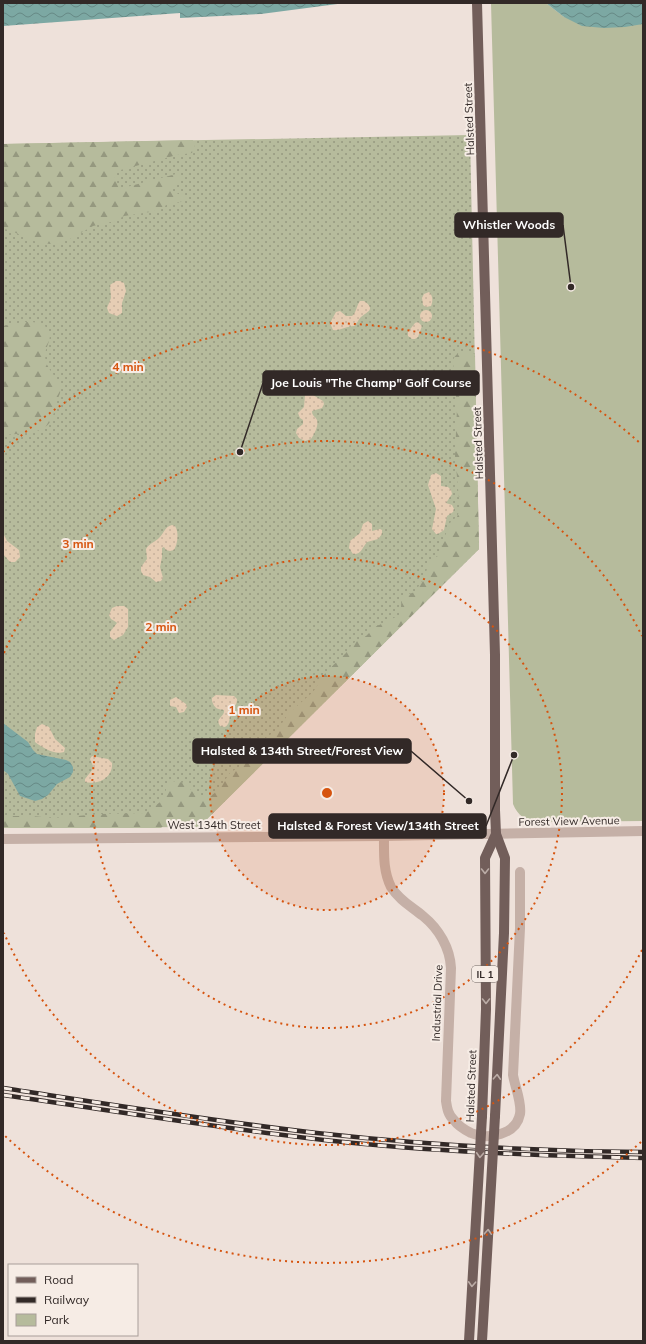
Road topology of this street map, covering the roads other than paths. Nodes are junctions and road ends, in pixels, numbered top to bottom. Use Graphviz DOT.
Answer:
graph roads {
  1 [pos="477,3"];
  2 [pos="643,831"];
  3 [pos="496,834"];
  4 [pos="384,836"];
  5 [pos="3,839"];
  6 [pos="520,872"];
  7 [pos="469,1341"];
  8 [pos="482,1341"];
  1 -- 3 [label="main road, Halsted Street / IL 1"];
  2 -- 3 [label="street, Forest View Avenue"];
  3 -- 4 [label="street, West 134th Street"];
  3 -- 7 [label="main road, Halsted Street / IL 1, one-way, bridge"];
  8 -- 3 [label="main road, Halsted Street / IL 1, one-way, bridge"];
  4 -- 5 [label="street, West 134th Street"];
  4 -- 6 [label="street, Industrial Drive"];
}
